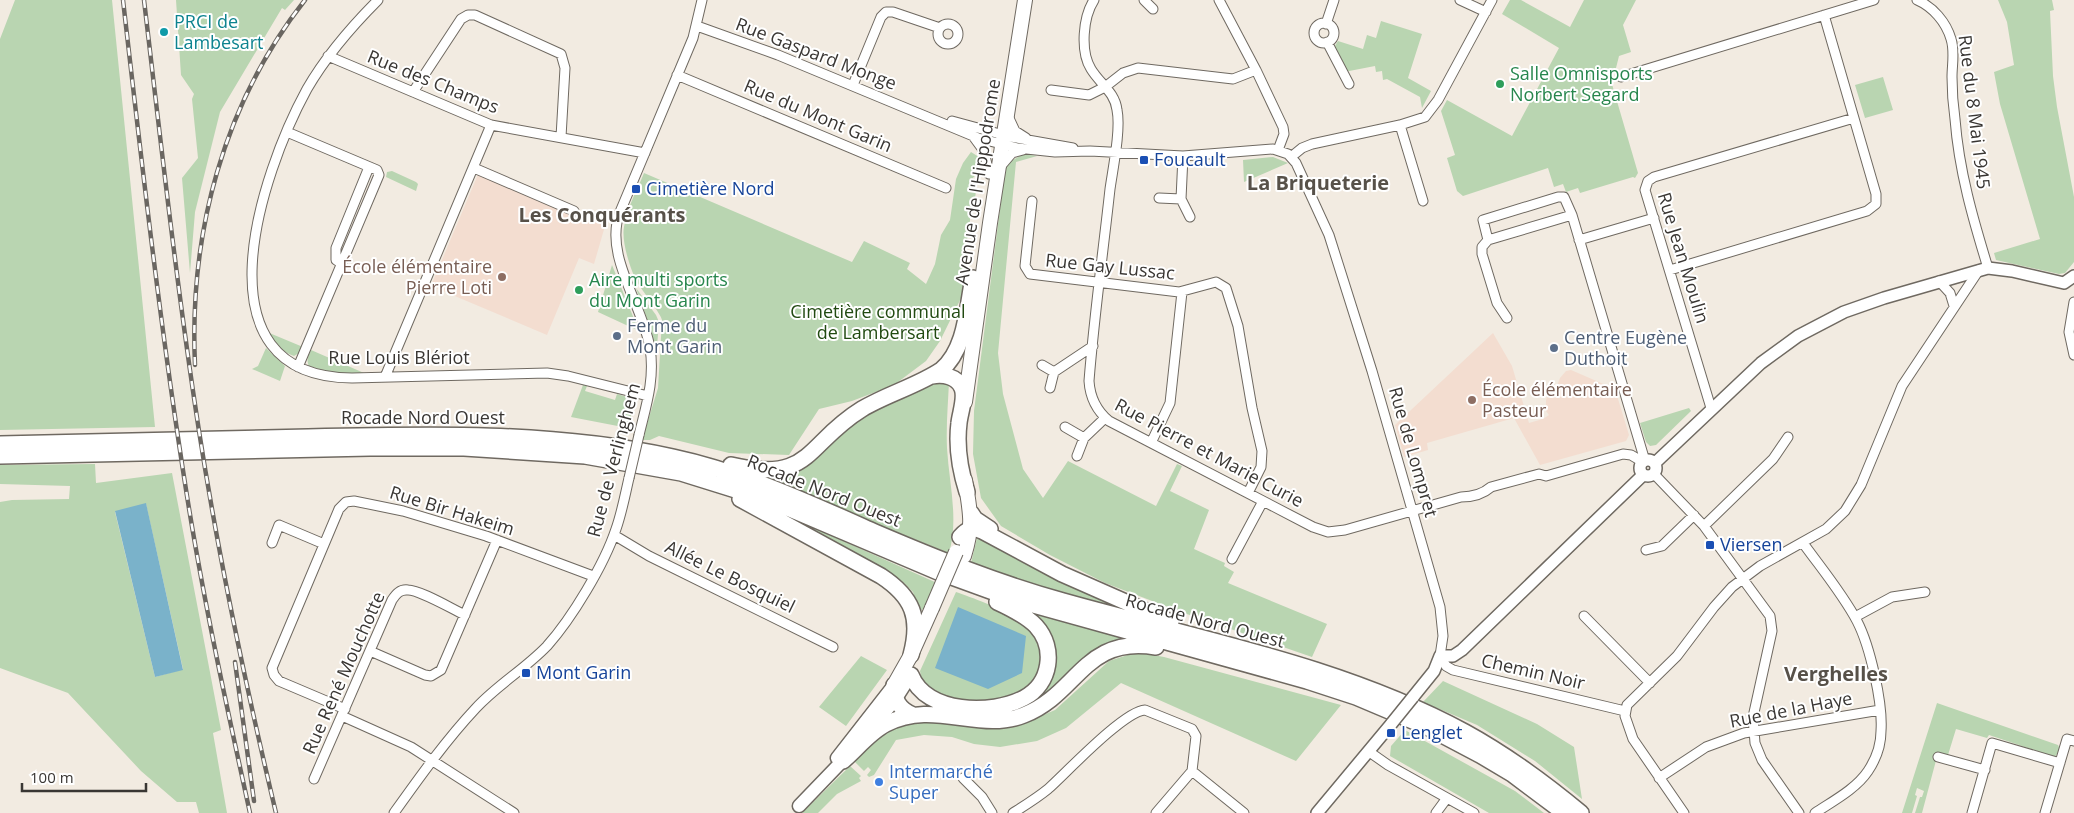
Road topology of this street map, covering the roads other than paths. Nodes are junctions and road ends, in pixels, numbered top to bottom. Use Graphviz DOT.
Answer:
graph roads {
  1 [pos="378,0"];
  2 [pos="702,0"];
  3 [pos="1016,0"];
  4 [pos="1025,0"];
  5 [pos="1094,0"];
  6 [pos="1144,0"];
  7 [pos="1220,0"];
  8 [pos="1334,0"];
  9 [pos="1460,0"];
  10 [pos="1492,0"];
  11 [pos="1874,0"];
  12 [pos="1917,0"];
  13 [pos="1471,2"];
  14 [pos="1153,10"];
  15 [pos="1486,12"];
  16 [pos="1824,15"];
  17 [pos="1326,24"];
  18 [pos="697,26"];
  19 [pos="940,28"];
  20 [pos="1327,42"];
  21 [pos="328,56"];
  22 [pos="1256,70"];
  23 [pos="677,75"];
  24 [pos="1621,77"];
  25 [pos="1349,84"];
  26 [pos="853,85"];
  27 [pos="1106,87"];
  28 [pos="1051,90"];
  29 [pos="413,92"];
  30 [pos="1007,112"];
  31 [pos="923,113"];
  32 [pos="1854,118"];
  33 [pos="491,125"];
  34 [pos="1400,125"];
  35 [pos="287,132"];
  36 [pos="971,135"];
  37 [pos="561,138"];
  38 [pos="998,139"];
  39 [pos="1040,142"];
  40 [pos="1025,150"];
  41 [pos="1278,150"];
  42 [pos="1090,151"];
  43 [pos="1115,152"];
  44 [pos="645,153"];
  45 [pos="1183,156"];
  46 [pos="1292,157"];
  47 [pos="474,168"];
  48 [pos="993,174"];
  49 [pos="946,188"];
  50 [pos="1159,198"];
  51 [pos="1181,199"];
  52 [pos="1032,201"];
  53 [pos="1423,201"];
  54 [pos="574,210"];
  55 [pos="1572,215"];
  56 [pos="1190,217"];
  57 [pos="1654,218"];
  58 [pos="1488,240"];
  59 [pos="1579,240"];
  60 [pos="1984,269"];
  61 [pos="1670,270"];
  62 [pos="973,278"];
  63 [pos="2070,280"];
  64 [pos="1939,281"];
  65 [pos="1100,282"];
  66 [pos="1182,292"];
  67 [pos="2074,302"];
  68 [pos="1954,306"];
  69 [pos="1507,318"];
  70 [pos="1093,346"];
  71 [pos="2074,355"];
  72 [pos="1042,366"];
  73 [pos="298,367"];
  74 [pos="1054,372"];
  75 [pos="932,376"];
  76 [pos="385,377"];
  77 [pos="959,383"];
  78 [pos="1050,388"];
  79 [pos="648,396"];
  80 [pos="1711,408"];
  81 [pos="1105,418"];
  82 [pos="1065,427"];
  83 [pos="1788,437"];
  84 [pos="1084,438"];
  85 [pos="1151,443"];
  86 [pos="0,444"];
  87 [pos="0,456"];
  88 [pos="1077,456"];
  89 [pos="673,457"];
  90 [pos="1648,467"];
  91 [pos="681,473"];
  92 [pos="967,492"];
  93 [pos="1248,493"];
  94 [pos="1263,501"];
  95 [pos="1412,510"];
  96 [pos="971,513"];
  97 [pos="1694,515"];
  98 [pos="1704,526"];
  99 [pos="614,535"];
  100 [pos="497,540"];
  101 [pos="1004,542"];
  102 [pos="272,543"];
  103 [pos="963,543"];
  104 [pos="1802,543"];
  105 [pos="324,544"];
  106 [pos="1646,550"];
  107 [pos="1232,559"];
  108 [pos="938,572"];
  109 [pos="593,576"];
  110 [pos="1743,578"];
  111 [pos="1925,592"];
  112 [pos="937,608"];
  113 [pos="465,614"];
  114 [pos="1584,616"];
  115 [pos="1854,617"];
  116 [pos="833,646"];
  117 [pos="1230,646"];
  118 [pos="370,651"];
  119 [pos="911,655"];
  120 [pos="1440,656"];
  121 [pos="1254,666"];
  122 [pos="911,675"];
  123 [pos="1650,683"];
  124 [pos="895,693"];
  125 [pos="1880,710"];
  126 [pos="1625,711"];
  127 [pos="343,713"];
  128 [pos="913,715"];
  129 [pos="1754,730"];
  130 [pos="2074,741"];
  131 [pos="1371,748"];
  132 [pos="1938,757"];
  133 [pos="843,761"];
  134 [pos="433,762"];
  135 [pos="2060,763"];
  136 [pos="1984,770"];
  137 [pos="1192,771"];
  138 [pos="963,778"];
  139 [pos="1659,778"];
  140 [pos="314,779"];
  141 [pos="1447,798"];
  142 [pos="796,810"];
  143 [pos="1240,812"];
  144 [pos="394,813"];
  145 [pos="514,813"];
  146 [pos="992,813"];
  147 [pos="1013,813"];
  148 [pos="1156,813"];
  149 [pos="1317,813"];
  150 [pos="1436,813"];
  151 [pos="1474,813"];
  152 [pos="1564,813"];
  153 [pos="1581,813"];
  154 [pos="1684,813"];
  155 [pos="1799,813"];
  156 [pos="1815,813"];
  157 [pos="1972,813"];
  158 [pos="2046,813"];
  1 -- 21 [label="street, Rue Louis Blériot"];
  2 -- 18 [label="street, Rue de Verlinghem"];
  3 -- 38 [label="main road, Avenue de l'Hippodrome"];
  4 -- 30 [label="main road, Avenue de l'Hippodrome"];
  5 -- 27 [label="street, Rue Pierre et Marie Curie"];
  6 -- 14 [label="street"];
  7 -- 22 [label="street"];
  8 -- 17 [label="street"];
  9 -- 13 [label="street"];
  10 -- 15 [label="street"];
  11 -- 16 [label="street"];
  12 -- 60 [label="street, Rue du 8 Mai 1945"];
  13 -- 15 [label="street"];
  15 -- 34 [label="street"];
  16 -- 24 [label="street"];
  16 -- 32 [label="street"];
  17 -- 20 [label="street"];
  17 -- 20 [label="street"];
  18 -- 23 [label="street, Rue de Verlinghem"];
  18 -- 26 [label="street, Rue Gaspard Monge"];
  19 -- 26 [label="street"];
  20 -- 25 [label="street"];
  21 -- 29 [label="street, Rue des Champs"];
  21 -- 35 [label="street, Rue Louis Blériot"];
  22 -- 27 [label="street"];
  22 -- 41 [label="street"];
  23 -- 44 [label="street, Rue de Verlinghem"];
  23 -- 49 [label="street, Rue du Mont Garin"];
  26 -- 31 [label="street, Rue Gaspard Monge"];
  27 -- 28 [label="street"];
  27 -- 43 [label="street, Rue Pierre et Marie Curie"];
  29 -- 33 [label="street, Rue des Champs"];
  29 -- 37 [label="street"];
  30 -- 38 [label="main road, Avenue de l'Hippodrome"];
  30 -- 39 [label="street"];
  31 -- 36 [label="street, Rue Gaspard Monge"];
  31 -- 38 [label="street, Rue Gaspard Monge"];
  32 -- 57 [label="street, Rue Jean Moulin"];
  32 -- 61 [label="street"];
  33 -- 37 [label="street, Rue des Champs"];
  33 -- 47 [label="street"];
  34 -- 46 [label="street"];
  34 -- 53 [label="street"];
  35 -- 73 [label="street, Rue Louis Blériot"];
  35 -- 73 [label="street"];
  36 -- 38 [label="street, Rue Gaspard Monge"];
  36 -- 48 [label="street"];
  37 -- 44 [label="street, Rue des Champs"];
  38 -- 39 [label="street, Rue Gaspard Monge"];
  38 -- 40 [label="street, Rue Gaspard Monge"];
  38 -- 48 [label="main road, Avenue de l'Hippodrome"];
  39 -- 42 [label="street, Rue Gaspard Monge"];
  40 -- 42 [label="street, Rue Gaspard Monge"];
  40 -- 48 [label="street"];
  41 -- 45 [label="street, Rue Gaspard Monge"];
  41 -- 46 [label="street"];
  42 -- 43 [label="street, Rue Gaspard Monge"];
  43 -- 45 [label="street, Rue Gaspard Monge"];
  43 -- 65 [label="street, Rue Pierre et Marie Curie"];
  44 -- 79 [label="street, Rue de Verlinghem"];
  45 -- 51 [label="street"];
  46 -- 95 [label="street, Rue de Lompret"];
  47 -- 54 [label="street"];
  47 -- 76 [label="street"];
  48 -- 62 [label="main road, Avenue de l'Hippodrome"];
  48 -- 92 [label="main road, Avenue de l'Hippodrome"];
  50 -- 51 [label="street"];
  51 -- 56 [label="street"];
  52 -- 65 [label="street, Rue Gay Lussac"];
  55 -- 58 [label="street"];
  55 -- 58 [label="street"];
  55 -- 59 [label="street"];
  57 -- 59 [label="street"];
  57 -- 61 [label="street, Rue Jean Moulin"];
  58 -- 69 [label="street"];
  59 -- 90 [label="street"];
  60 -- 63 [label="street"];
  60 -- 64 [label="street"];
  60 -- 68 [label="street"];
  61 -- 80 [label="street, Rue Jean Moulin"];
  62 -- 75 [label="highway"];
  62 -- 77 [label="main road, Avenue de l'Hippodrome"];
  64 -- 68 [label="street"];
  64 -- 80 [label="street"];
  65 -- 66 [label="street, Rue Gay Lussac"];
  65 -- 70 [label="street, Rue Pierre et Marie Curie"];
  66 -- 85 [label="street"];
  66 -- 93 [label="street, Rue Gay Lussac"];
  67 -- 71 [label="street"];
  68 -- 104 [label="street"];
  70 -- 74 [label="street"];
  70 -- 81 [label="street, Rue Pierre et Marie Curie"];
  72 -- 74 [label="street"];
  73 -- 76 [label="street, Rue Louis Blériot"];
  74 -- 78 [label="street"];
  75 -- 77 [label="highway"];
  75 -- 89 [label="highway"];
  76 -- 79 [label="street, Rue Louis Blériot"];
  77 -- 92 [label="highway"];
  77 -- 103 [label="main road, Avenue de l'Hippodrome"];
  79 -- 99 [label="street, Rue de Verlinghem, bridge"];
  80 -- 90 [label="street"];
  81 -- 84 [label="street"];
  81 -- 85 [label="street, Rue Pierre et Marie Curie"];
  82 -- 84 [label="street"];
  83 -- 98 [label="street"];
  84 -- 88 [label="street"];
  85 -- 93 [label="street, Rue Pierre et Marie Curie"];
  86 -- 89 [label="highway, Rocade Nord Ouest"];
  87 -- 91 [label="highway, Rocade Nord Ouest"];
  89 -- 117 [label="highway, Rocade Nord Ouest"];
  90 -- 95 [label="street, Rue Pierre et Marie Curie"];
  90 -- 97 [label="street"];
  90 -- 120 [label="street"];
  91 -- 108 [label="highway, Rocade Nord Ouest"];
  91 -- 119 [label="highway"];
  92 -- 96 [label="main road, Avenue de l'Hippodrome"];
  93 -- 94 [label="street, Rue Pierre et Marie Curie"];
  94 -- 95 [label="street, Rue Pierre et Marie Curie"];
  94 -- 107 [label="street"];
  95 -- 120 [label="street, Rue de Lompret"];
  96 -- 101 [label="highway"];
  96 -- 103 [label="main road, Avenue de l'Hippodrome"];
  97 -- 98 [label="street"];
  97 -- 106 [label="street"];
  98 -- 110 [label="street"];
  99 -- 109 [label="street, Rue de Verlinghem"];
  99 -- 116 [label="street, Allée Le Bosquiel"];
  100 -- 105 [label="street, Rue Bir Hakeim"];
  100 -- 109 [label="street, Rue Bir Hakeim"];
  100 -- 113 [label="street"];
  101 -- 103 [label="highway"];
  101 -- 117 [label="highway"];
  102 -- 105 [label="street"];
  103 -- 112 [label="main road, Avenue de l'Hippodrome"];
  104 -- 110 [label="street"];
  104 -- 115 [label="street"];
  105 -- 127 [label="street, Rue Bir Hakeim"];
  108 -- 121 [label="highway, Rocade Nord Ouest"];
  108 -- 122 [label="highway"];
  109 -- 134 [label="street, Rue de Verlinghem"];
  110 -- 123 [label="street"];
  110 -- 129 [label="street"];
  111 -- 115 [label="street"];
  112 -- 119 [label="main road, Avenue de l'Hippodrome"];
  112 -- 122 [label="main road, Avenue de l'Hippodrome"];
  113 -- 118 [label="street, Rue René Mouchotte"];
  113 -- 118 [label="street"];
  114 -- 123 [label="street"];
  115 -- 125 [label="street"];
  117 -- 153 [label="highway, Rocade Nord Ouest"];
  118 -- 127 [label="street, Rue René Mouchotte"];
  119 -- 124 [label="main road, Avenue de l'Hippodrome"];
  120 -- 126 [label="street, Chemin Noir"];
  120 -- 131 [label="street, Rue de Lompret, bridge"];
  121 -- 128 [label="highway"];
  121 -- 152 [label="highway, Rocade Nord Ouest"];
  122 -- 124 [label="main road, Avenue de l'Hippodrome"];
  123 -- 126 [label="street"];
  124 -- 128 [label="highway"];
  124 -- 133 [label="main road, Avenue de l'Hippodrome"];
  124 -- 142 [label="main road, Avenue de l'Hippodrome"];
  125 -- 129 [label="street, Rue de la Haye"];
  125 -- 156 [label="street"];
  126 -- 139 [label="street"];
  127 -- 134 [label="street, Rue Bir Hakeim"];
  127 -- 140 [label="street, Rue René Mouchotte"];
  128 -- 133 [label="highway"];
  129 -- 139 [label="street, Rue de la Haye"];
  129 -- 155 [label="street"];
  130 -- 135 [label="street"];
  131 -- 141 [label="street"];
  131 -- 149 [label="street, Rue de Lompret"];
  132 -- 136 [label="street"];
  133 -- 142 [label="main road, Avenue de l'Hippodrome"];
  134 -- 144 [label="street, Rue de Verlinghem"];
  134 -- 145 [label="street, Rue Bir Hakeim"];
  135 -- 136 [label="street"];
  135 -- 158 [label="street"];
  136 -- 157 [label="street"];
  137 -- 143 [label="street"];
  137 -- 147 [label="street"];
  137 -- 148 [label="street"];
  138 -- 146 [label="street"];
  139 -- 154 [label="street"];
  141 -- 150 [label="street"];
  141 -- 151 [label="street"];
}
